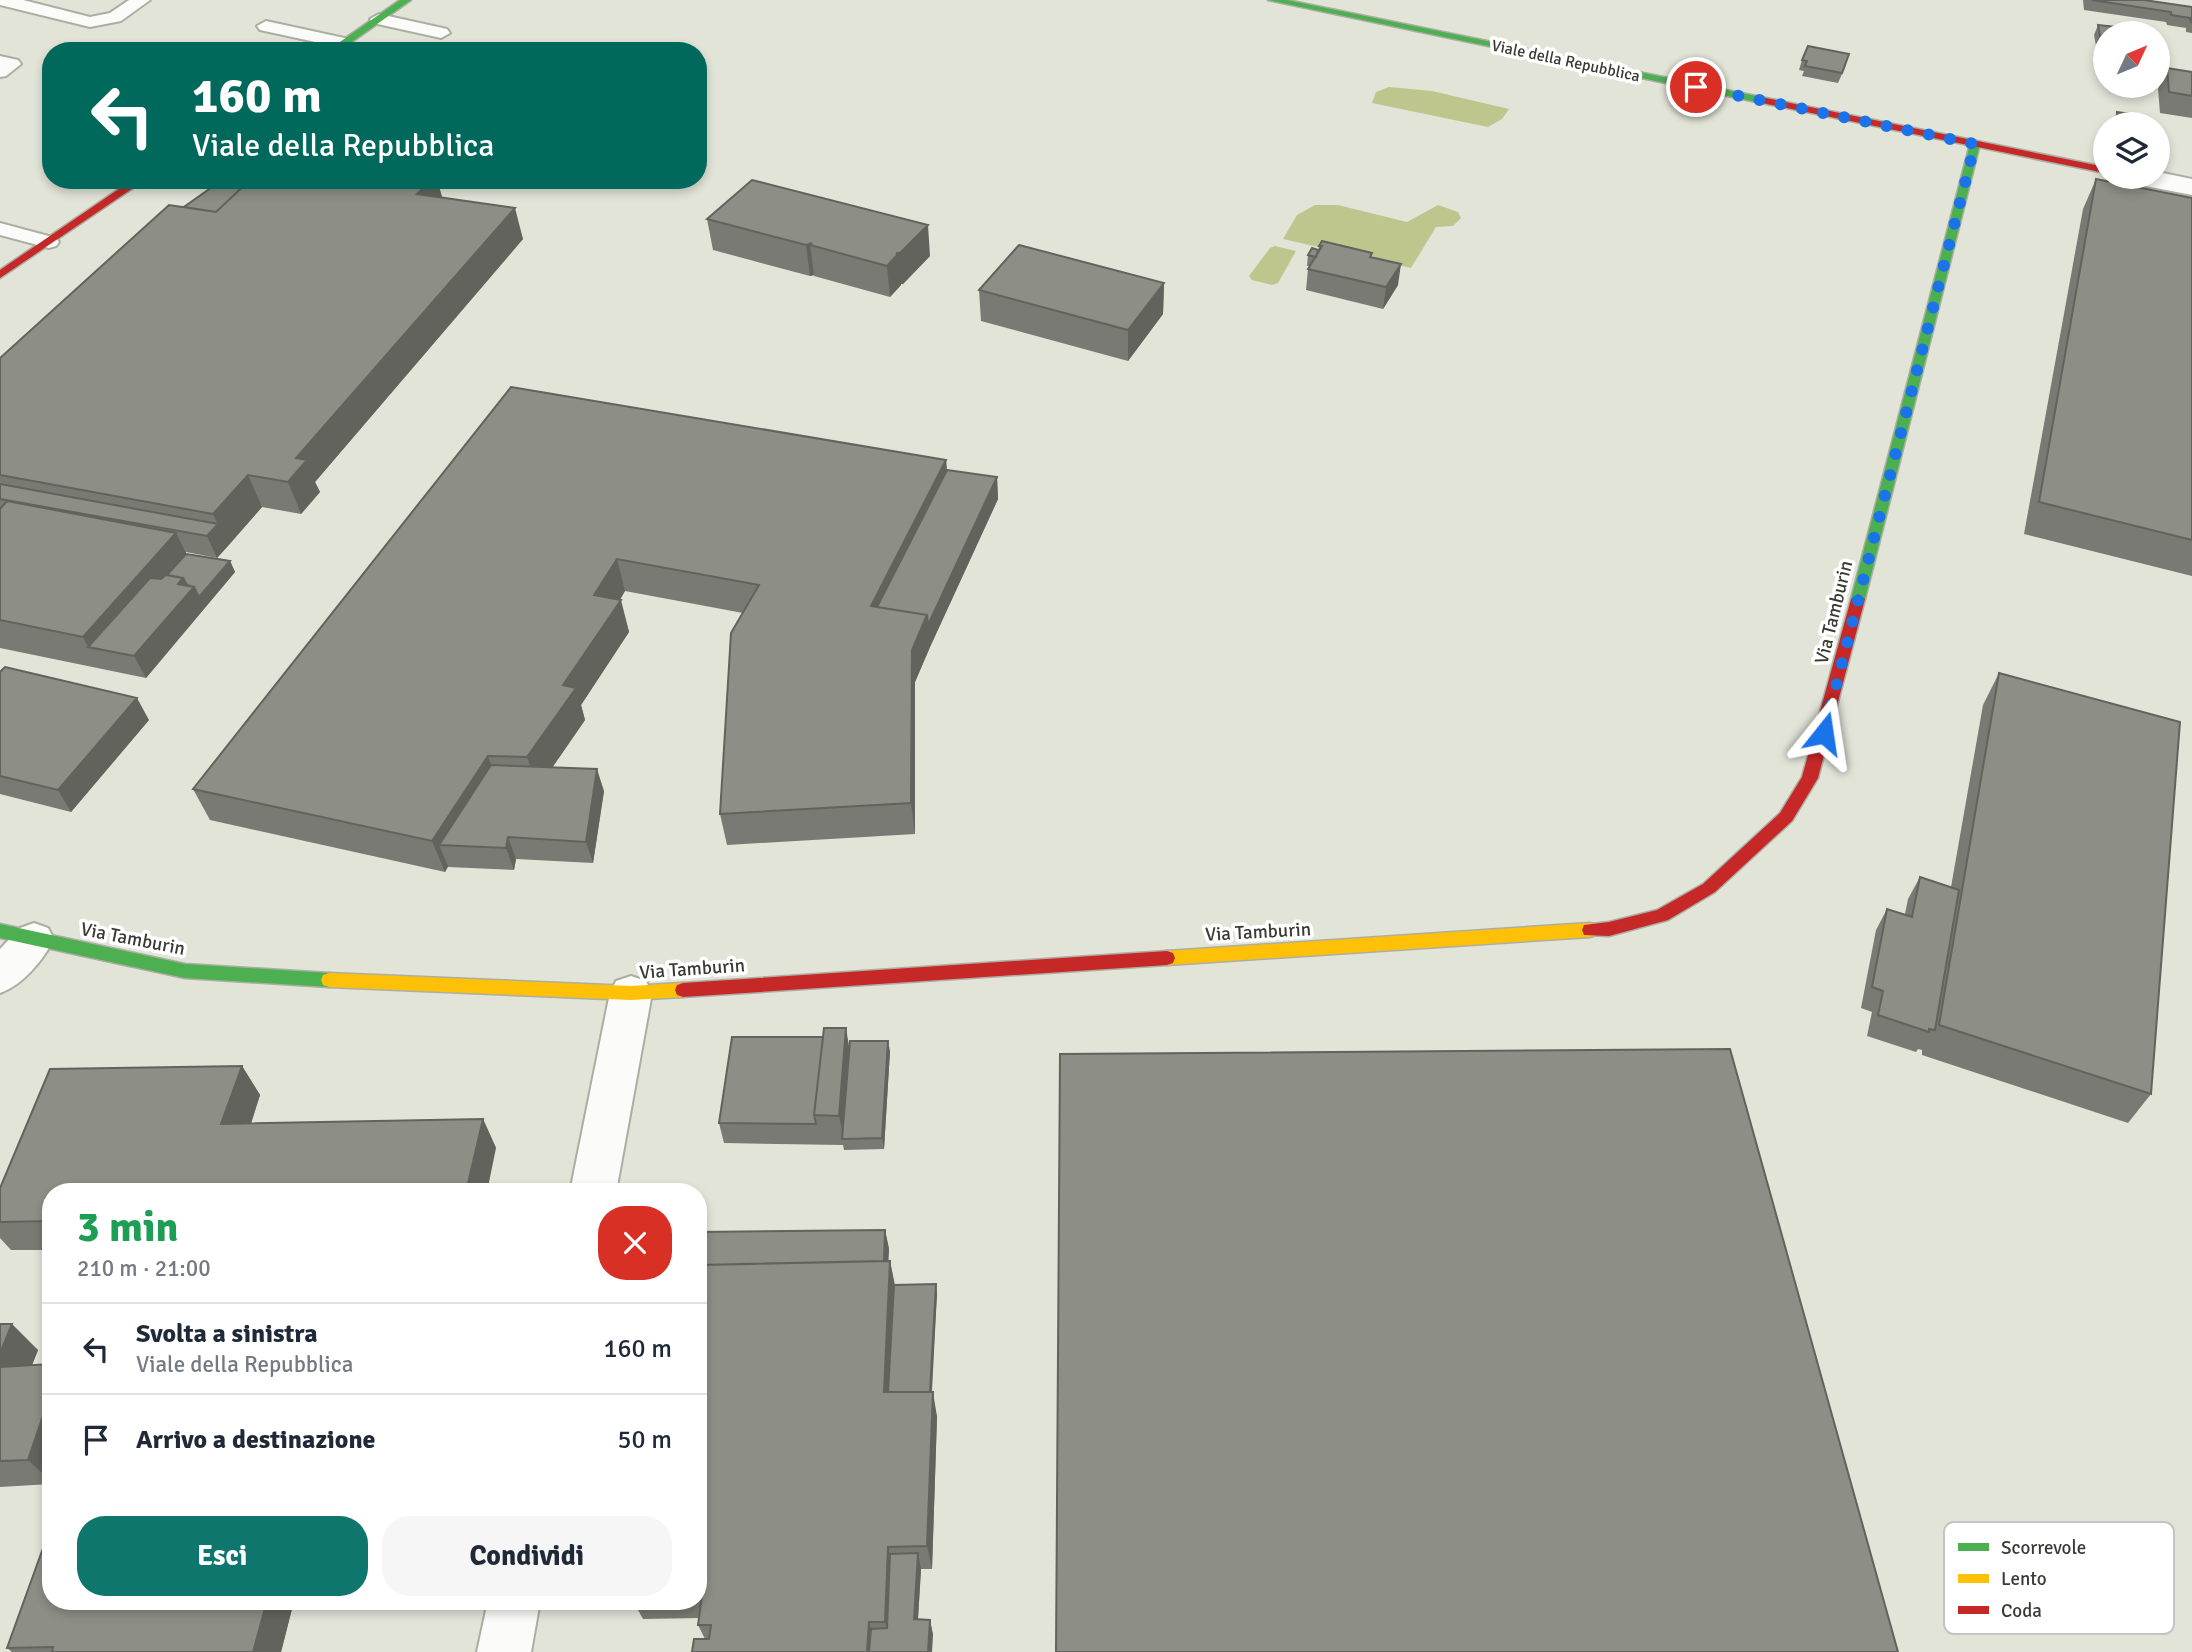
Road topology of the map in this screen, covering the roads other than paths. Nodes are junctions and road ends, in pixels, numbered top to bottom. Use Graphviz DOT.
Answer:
graph roads {
  1 [pos="2,0"];
  2 [pos="141,0"];
  3 [pos="406,0"];
  4 [pos="1273,0"];
  5 [pos="379,19"];
  6 [pos="266,26"];
  7 [pos="441,33"];
  8 [pos="321,42"];
  9 [pos="345,42"];
  10 [pos="0,61"];
  11 [pos="0,72"];
  12 [pos="1975,144"];
  13 [pos="2093,168"];
  14 [pos="2170,183"];
  15 [pos="2192,187"];
  16 [pos="127,189"];
  17 [pos="0,229"];
  18 [pos="49,242"];
  19 [pos="0,275"];
  20 [pos="17,935"];
  21 [pos="0,976"];
  22 [pos="631,993"];
  23 [pos="595,1183"];
  24 [pos="512,1610"];
  25 [pos="504,1652"];
  1 -- 2 [label="lane"];
  3 -- 5 [label="street"];
  4 -- 12 [label="street, Viale della Repubblica"];
  5 -- 7 [label="lane"];
  5 -- 9 [label="street"];
  6 -- 8 [label="lane"];
  10 -- 11 [label="lane"];
  12 -- 13 [label="street, Viale della Repubblica"];
  12 -- 22 [label="street, Via Tamburin"];
  14 -- 15 [label="street"];
  16 -- 18 [label="street"];
  17 -- 18 [label="lane"];
  18 -- 19 [label="street"];
  20 -- 21 [label="street"];
  20 -- 22 [label="street, Via Tamburin"];
  22 -- 23 [label="street"];
  24 -- 25 [label="street"];
}
